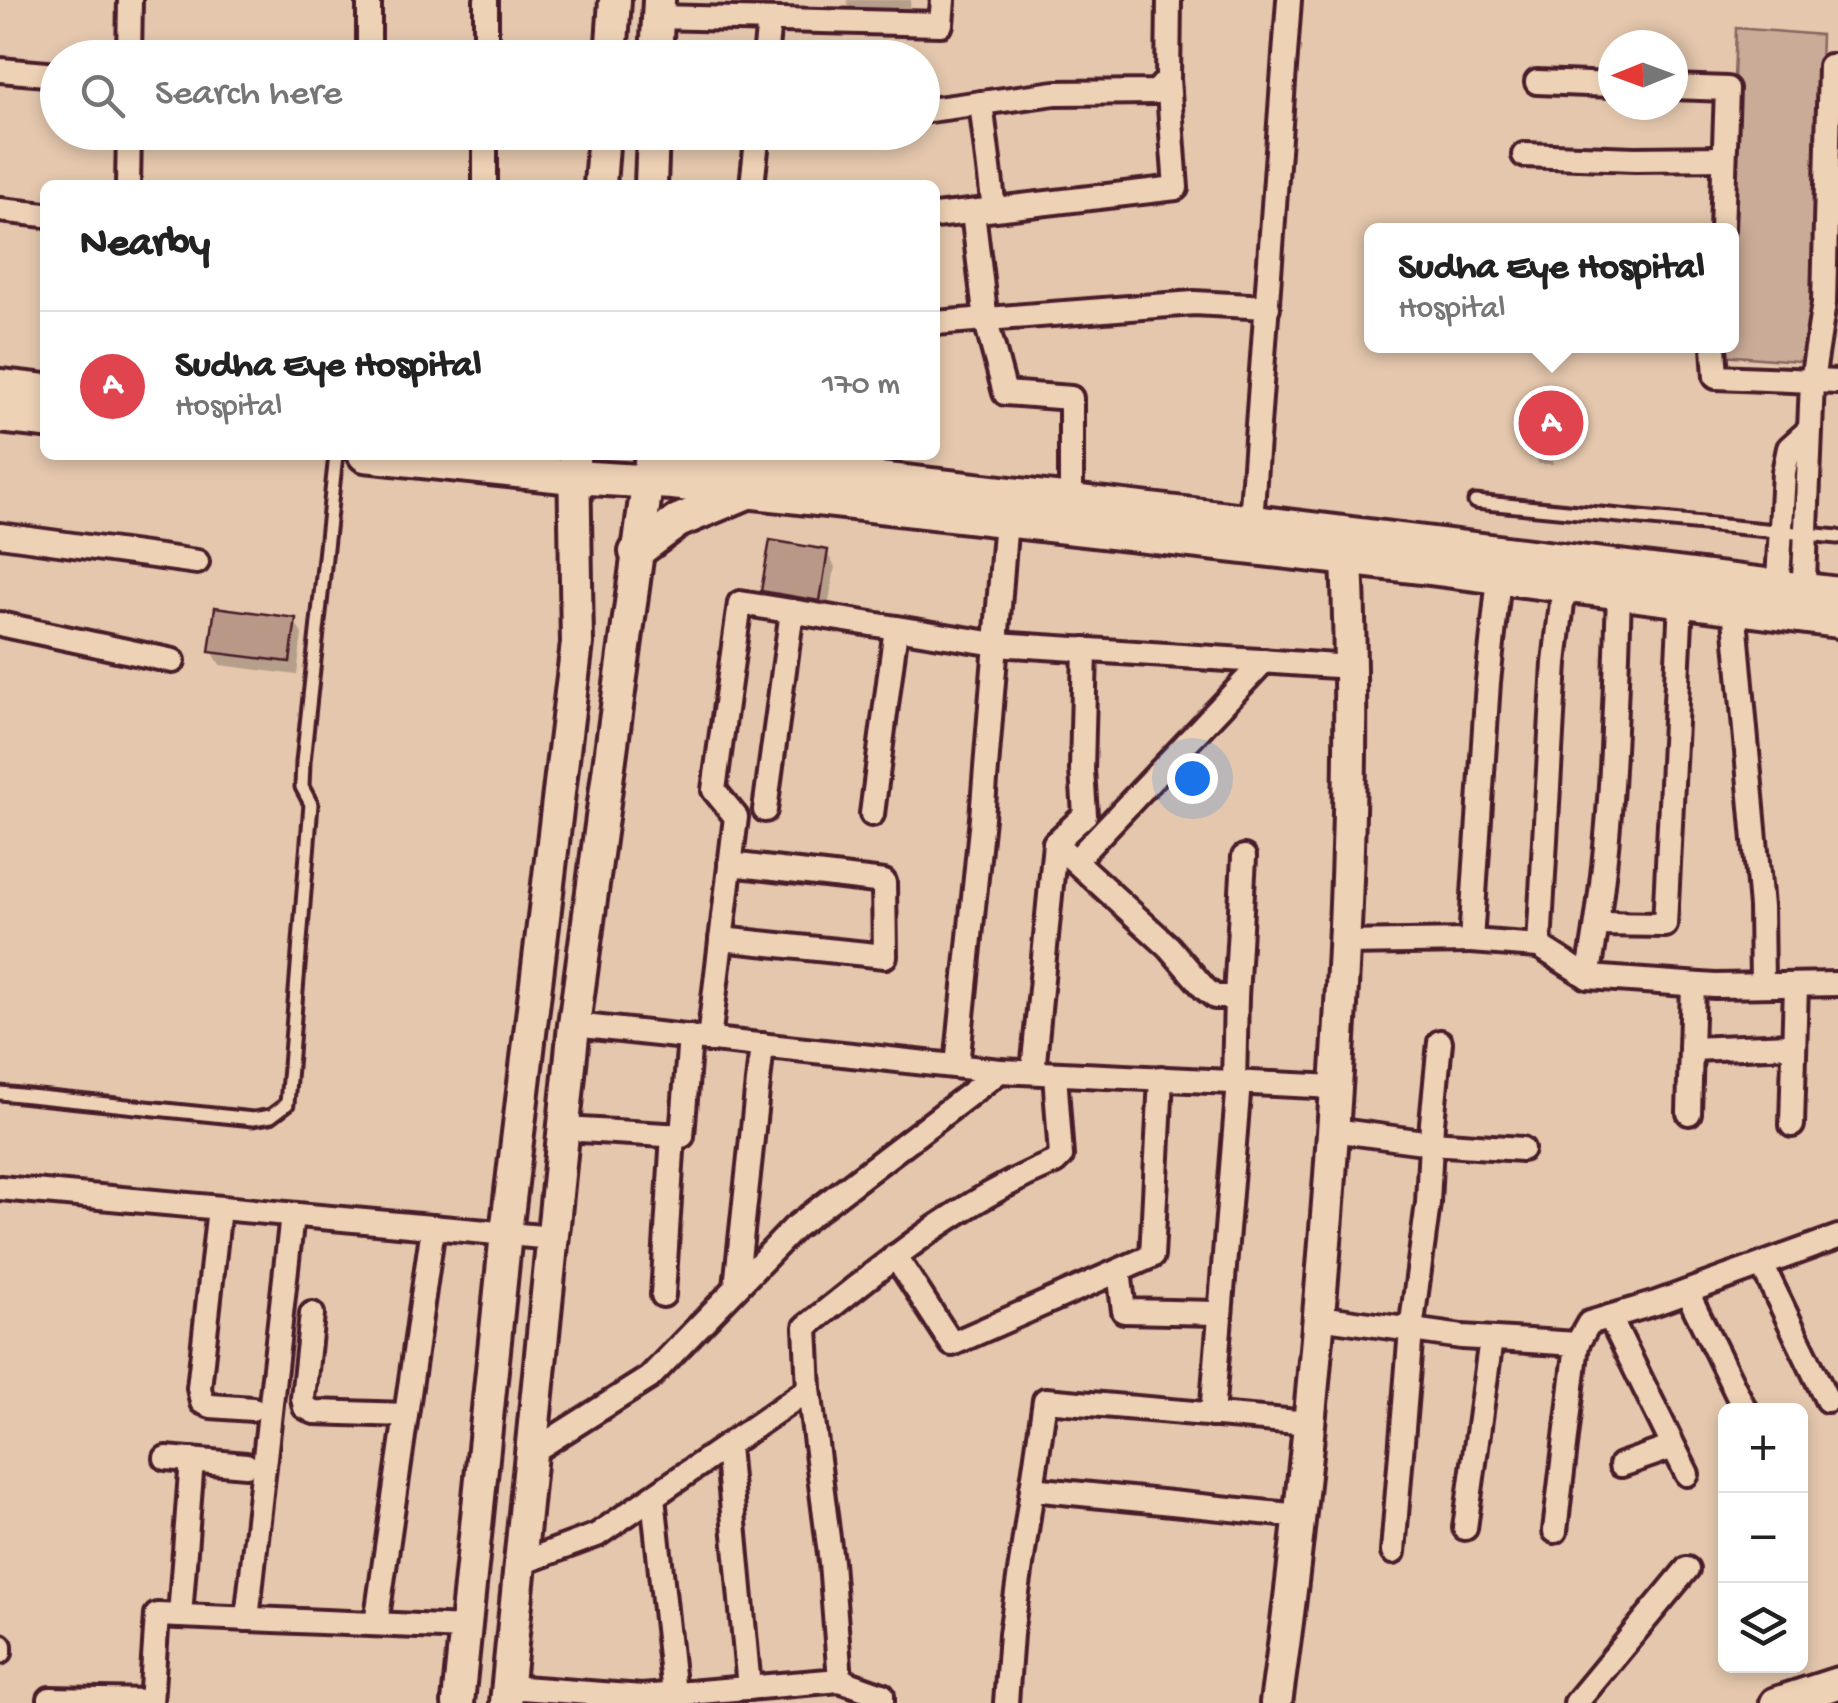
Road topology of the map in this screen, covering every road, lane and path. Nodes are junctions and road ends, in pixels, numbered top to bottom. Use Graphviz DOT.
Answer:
graph roads {
  1 [pos="130,0"];
  2 [pos="369,0"];
  3 [pos="486,0"];
  4 [pos="616,0"];
  5 [pos="944,0"];
  6 [pos="1169,0"];
  7 [pos="1289,0"];
  8 [pos="658,8"];
  9 [pos="835,11"];
  10 [pos="768,20"];
  11 [pos="129,40"];
  12 [pos="370,40"];
  13 [pos="486,40"];
  14 [pos="612,40"];
  15 [pos="657,40"];
  16 [pos="766,40"];
  17 [pos="1838,67"];
  18 [pos="0,70"];
  19 [pos="40,73"];
  20 [pos="1168,79"];
  21 [pos="1536,82"];
  22 [pos="1598,84"];
  23 [pos="1688,88"];
  24 [pos="982,103"];
  25 [pos="940,109"];
  26 [pos="1833,148"];
  27 [pos="129,150"];
  28 [pos="485,150"];
  29 [pos="603,150"];
  30 [pos="652,150"];
  31 [pos="756,150"];
  32 [pos="1524,154"];
  33 [pos="1724,158"];
  34 [pos="128,180"];
  35 [pos="485,180"];
  36 [pos="600,180"];
  37 [pos="650,180"];
  38 [pos="753,180"];
  39 [pos="0,210"];
  40 [pos="984,211"];
  41 [pos="40,215"];
  42 [pos="940,215"];
  43 [pos="1722,223"];
  44 [pos="1832,224"];
  45 [pos="1831,303"];
  46 [pos="1268,307"];
  47 [pos="986,321"];
  48 [pos="940,323"];
  49 [pos="1714,353"];
  50 [pos="1812,380"];
  51 [pos="1838,382"];
  52 [pos="0,386"];
  53 [pos="40,390"];
  54 [pos="0,416"];
  55 [pos="40,420"];
  56 [pos="1810,429"];
  57 [pos="335,460"];
  58 [pos="461,460"];
  59 [pos="692,460"];
  60 [pos="574,466"];
  61 [pos="649,468"];
  62 [pos="740,471"];
  63 [pos="1071,500"];
  64 [pos="1475,502"];
  65 [pos="1007,508"];
  66 [pos="1780,531"];
  67 [pos="1806,534"];
  68 [pos="1250,535"];
  69 [pos="0,536"];
  70 [pos="1838,537"];
  71 [pos="636,552"];
  72 [pos="1346,559"];
  73 [pos="196,562"];
  74 [pos="1499,577"];
  75 [pos="1564,586"];
  76 [pos="1619,592"];
  77 [pos="1838,594"];
  78 [pos="1681,600"];
  79 [pos="1790,602"];
  80 [pos="1734,607"];
  81 [pos="792,612"];
  82 [pos="1838,621"];
  83 [pos="0,624"];
  84 [pos="896,628"];
  85 [pos="996,644"];
  86 [pos="1085,650"];
  87 [pos="173,661"];
  88 [pos="1264,661"];
  89 [pos="1351,667"];
  90 [pos="764,810"];
  91 [pos="872,814"];
  92 [pos="1055,843"];
  93 [pos="1244,857"];
  94 [pos="1075,861"];
  95 [pos="730,864"];
  96 [pos="1598,924"];
  97 [pos="722,939"];
  98 [pos="1471,941"];
  99 [pos="1344,942"];
  100 [pos="1539,946"];
  101 [pos="1588,977"];
  102 [pos="1838,984"];
  103 [pos="1692,985"];
  104 [pos="1796,985"];
  105 [pos="1762,986"];
  106 [pos="1236,997"];
  107 [pos="574,1025"];
  108 [pos="700,1038"];
  109 [pos="1440,1042"];
  110 [pos="762,1045"];
  111 [pos="1794,1045"];
  112 [pos="1691,1049"];
  113 [pos="956,1066"];
  114 [pos="1000,1071"];
  115 [pos="1044,1073"];
  116 [pos="1162,1078"];
  117 [pos="1236,1082"];
  118 [pos="1336,1087"];
  119 [pos="0,1093"];
  120 [pos="1689,1113"];
  121 [pos="1792,1124"];
  122 [pos="564,1129"];
  123 [pos="1333,1130"];
  124 [pos="673,1135"];
  125 [pos="1430,1143"];
  126 [pos="1522,1149"];
  127 [pos="0,1188"];
  128 [pos="219,1208"];
  129 [pos="292,1214"];
  130 [pos="432,1227"];
  131 [pos="506,1234"];
  132 [pos="553,1238"];
  133 [pos="1836,1244"];
  134 [pos="895,1256"];
  135 [pos="1762,1265"];
  136 [pos="1120,1271"];
  137 [pos="736,1287"];
  138 [pos="1688,1292"];
  139 [pos="663,1295"];
  140 [pos="1218,1313"];
  141 [pos="312,1314"];
  142 [pos="1319,1317"];
  143 [pos="1610,1317"];
  144 [pos="1410,1330"];
  145 [pos="1491,1339"];
  146 [pos="1577,1344"];
  147 [pos="810,1389"];
  148 [pos="1827,1400"];
  149 [pos="1742,1403"];
  150 [pos="252,1409"];
  151 [pos="406,1415"];
  152 [pos="1212,1415"];
  153 [pos="1309,1423"];
  154 [pos="727,1446"];
  155 [pos="1673,1447"];
  156 [pos="532,1452"];
  157 [pos="166,1458"];
  158 [pos="192,1460"];
  159 [pos="1621,1464"];
  160 [pos="246,1465"];
  161 [pos="1687,1474"];
  162 [pos="1032,1489"];
  163 [pos="653,1497"];
  164 [pos="1300,1516"];
  165 [pos="1465,1528"];
  166 [pos="1555,1531"];
  167 [pos="1393,1552"];
  168 [pos="521,1563"];
  169 [pos="1687,1569"];
  170 [pos="180,1616"];
  171 [pos="247,1619"];
  172 [pos="376,1624"];
  173 [pos="466,1628"];
  174 [pos="840,1680"];
  175 [pos="1838,1682"];
  176 [pos="749,1688"];
  177 [pos="674,1694"];
  178 [pos="507,1695"];
  179 [pos="50,1699"];
  180 [pos="101,1702"];
  181 [pos="151,1702"];
  182 [pos="458,1703"];
  183 [pos="882,1703"];
  184 [pos="1006,1703"];
  185 [pos="1276,1703"];
  186 [pos="1576,1703"];
  187 [pos="1776,1703"];
  1 -- 11 [label="street"];
  2 -- 12 [label="street"];
  3 -- 13 [label="street"];
  4 -- 14 [label="street"];
  5 -- 9 [label="street"];
  6 -- 20 [label="street"];
  7 -- 46 [label="street"];
  8 -- 10 [label="street"];
  8 -- 15 [label="street"];
  9 -- 10 [label="street"];
  10 -- 16 [label="street"];
  17 -- 26 [label="street"];
  18 -- 19 [label="street"];
  20 -- 24 [label="street"];
  20 -- 40 [label="street"];
  21 -- 22 [label="street"];
  23 -- 33 [label="street"];
  24 -- 25 [label="street"];
  24 -- 40 [label="street"];
  26 -- 44 [label="street"];
  27 -- 34 [label="street"];
  28 -- 35 [label="street"];
  29 -- 36 [label="street"];
  30 -- 37 [label="street"];
  31 -- 38 [label="street"];
  32 -- 33 [label="street"];
  33 -- 43 [label="street"];
  39 -- 41 [label="street"];
  40 -- 42 [label="street"];
  40 -- 47 [label="street"];
  44 -- 45 [label="street"];
  45 -- 50 [label="street"];
  46 -- 47 [label="street"];
  46 -- 68 [label="street"];
  47 -- 48 [label="street"];
  47 -- 63 [label="street"];
  49 -- 50 [label="street"];
  50 -- 51 [label="street"];
  50 -- 56 [label="street"];
  52 -- 53 [label="main road"];
  54 -- 55 [label="main road"];
  56 -- 66 [label="street"];
  56 -- 67 [label="street"];
  57 -- 119 [label="lane"];
  58 -- 60 [label="main road"];
  59 -- 62 [label="main road"];
  60 -- 61 [label="main road"];
  60 -- 131 [label="street"];
  61 -- 62 [label="main road"];
  61 -- 71 [label="street"];
  62 -- 65 [label="main road"];
  62 -- 71 [label="main road"];
  63 -- 65 [label="main road"];
  63 -- 68 [label="main road"];
  64 -- 66 [label="lane"];
  65 -- 68 [label="main road"];
  65 -- 85 [label="street"];
  66 -- 67 [label="lane"];
  66 -- 79 [label="street"];
  67 -- 70 [label="lane"];
  67 -- 79 [label="street"];
  68 -- 72 [label="main road"];
  68 -- 79 [label="main road"];
  69 -- 73 [label="street"];
  71 -- 107 [label="street"];
  72 -- 74 [label="main road"];
  72 -- 89 [label="street"];
  74 -- 75 [label="main road"];
  74 -- 98 [label="street"];
  75 -- 76 [label="main road"];
  75 -- 100 [label="street"];
  76 -- 78 [label="main road"];
  76 -- 96 [label="street"];
  77 -- 79 [label="main road"];
  78 -- 80 [label="main road"];
  78 -- 96 [label="street"];
  79 -- 80 [label="main road"];
  79 -- 82 [label="main road"];
  80 -- 105 [label="street"];
  81 -- 84 [label="street"];
  81 -- 90 [label="street"];
  81 -- 95 [label="street"];
  83 -- 87 [label="street"];
  84 -- 85 [label="street"];
  84 -- 91 [label="street"];
  85 -- 86 [label="street"];
  85 -- 113 [label="street"];
  86 -- 88 [label="street"];
  86 -- 92 [label="street"];
  88 -- 89 [label="street"];
  88 -- 94 [label="street"];
  89 -- 99 [label="street"];
  92 -- 94 [label="street"];
  92 -- 115 [label="street"];
  93 -- 106 [label="street"];
  94 -- 106 [label="street"];
  95 -- 97 [label="street"];
  95 -- 97 [label="street"];
  96 -- 101 [label="street"];
  97 -- 108 [label="street"];
  98 -- 99 [label="street"];
  98 -- 100 [label="street"];
  99 -- 118 [label="street"];
  100 -- 101 [label="street"];
  101 -- 103 [label="street"];
  102 -- 104 [label="street"];
  103 -- 105 [label="street"];
  103 -- 112 [label="street"];
  104 -- 105 [label="street"];
  104 -- 111 [label="street"];
  106 -- 117 [label="street"];
  107 -- 108 [label="street"];
  107 -- 122 [label="street"];
  108 -- 110 [label="street"];
  108 -- 124 [label="street"];
  109 -- 125 [label="street"];
  110 -- 113 [label="street"];
  110 -- 137 [label="street"];
  111 -- 112 [label="street"];
  111 -- 121 [label="street"];
  112 -- 120 [label="street"];
  113 -- 114 [label="street"];
  114 -- 115 [label="street"];
  114 -- 137 [label="street"];
  115 -- 116 [label="street"];
  115 -- 134 [label="street"];
  116 -- 117 [label="street"];
  116 -- 136 [label="street"];
  117 -- 118 [label="street"];
  117 -- 140 [label="street"];
  118 -- 123 [label="street"];
  122 -- 124 [label="street"];
  122 -- 132 [label="street"];
  123 -- 125 [label="street"];
  123 -- 142 [label="street"];
  124 -- 139 [label="street"];
  125 -- 126 [label="street"];
  125 -- 144 [label="street"];
  127 -- 128 [label="street"];
  128 -- 129 [label="street"];
  128 -- 150 [label="street"];
  129 -- 130 [label="street"];
  129 -- 171 [label="street"];
  130 -- 131 [label="street"];
  130 -- 151 [label="street"];
  131 -- 132 [label="street"];
  131 -- 173 [label="street"];
  132 -- 156 [label="street"];
  133 -- 135 [label="street"];
  134 -- 136 [label="street"];
  134 -- 147 [label="street"];
  135 -- 138 [label="street"];
  135 -- 148 [label="street"];
  136 -- 140 [label="street"];
  137 -- 156 [label="street"];
  138 -- 143 [label="street"];
  138 -- 149 [label="street"];
  140 -- 152 [label="street"];
  141 -- 151 [label="street"];
  142 -- 144 [label="street"];
  142 -- 153 [label="street"];
  143 -- 146 [label="street"];
  143 -- 155 [label="street"];
  144 -- 145 [label="street"];
  144 -- 167 [label="street"];
  145 -- 146 [label="street"];
  145 -- 165 [label="street"];
  146 -- 166 [label="street"];
  147 -- 154 [label="street"];
  147 -- 174 [label="street"];
  151 -- 172 [label="street"];
  152 -- 153 [label="street"];
  152 -- 162 [label="street"];
  153 -- 164 [label="street"];
  154 -- 163 [label="street"];
  154 -- 176 [label="street"];
  155 -- 159 [label="street"];
  155 -- 161 [label="street"];
  156 -- 168 [label="street"];
  157 -- 158 [label="street"];
  158 -- 160 [label="street"];
  158 -- 170 [label="street"];
  162 -- 164 [label="street"];
  162 -- 184 [label="street"];
  163 -- 168 [label="street"];
  163 -- 177 [label="street"];
  164 -- 185 [label="street"];
  168 -- 178 [label="street"];
  169 -- 186 [label="street"];
  170 -- 171 [label="street"];
  170 -- 181 [label="street"];
  171 -- 172 [label="street"];
  172 -- 173 [label="street"];
  173 -- 182 [label="street"];
  174 -- 176 [label="street"];
  174 -- 183 [label="street"];
  175 -- 187 [label="street"];
  176 -- 177 [label="street"];
  177 -- 178 [label="street"];
  179 -- 180 [label="street"];
  180 -- 181 [label="street"];
}
